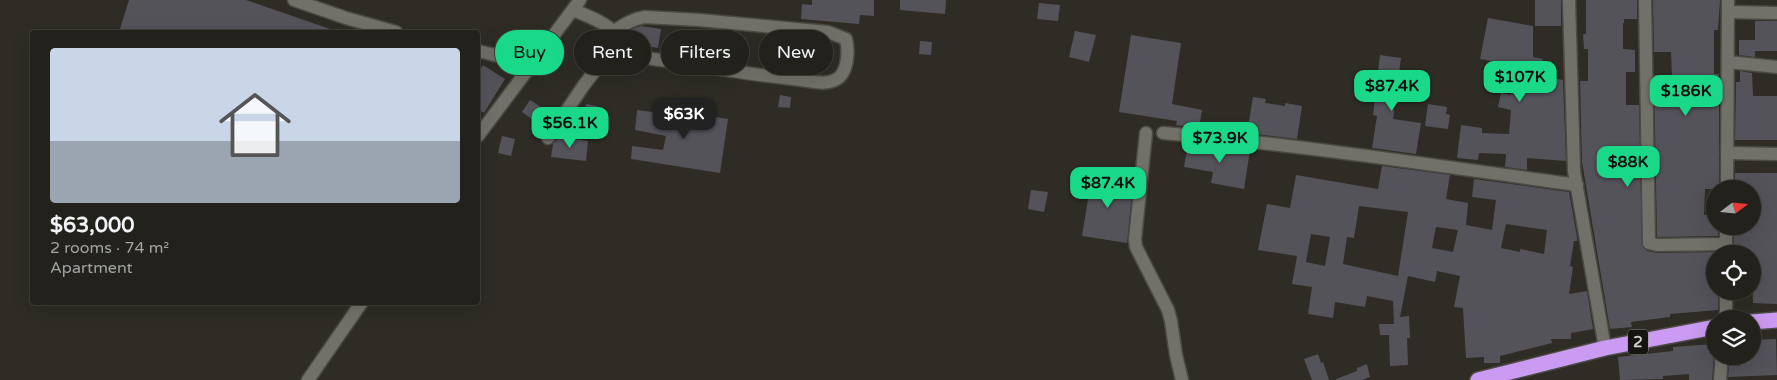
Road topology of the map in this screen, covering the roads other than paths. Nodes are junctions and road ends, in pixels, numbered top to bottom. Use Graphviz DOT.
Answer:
graph roads {
  1 [pos="294,0"];
  2 [pos="1569,0"];
  3 [pos="1645,0"];
  4 [pos="576,5"];
  5 [pos="1728,6"];
  6 [pos="1777,13"];
  7 [pos="389,30"];
  8 [pos="557,30"];
  9 [pos="611,30"];
  10 [pos="616,30"];
  11 [pos="480,51"];
  12 [pos="495,55"];
  13 [pos="651,58"];
  14 [pos="1728,62"];
  15 [pos="1777,67"];
  16 [pos="524,75"];
  17 [pos="592,75"];
  18 [pos="480,133"];
  19 [pos="1146,133"];
  20 [pos="1163,133"];
  21 [pos="548,138"];
  22 [pos="1727,154"];
  23 [pos="1777,154"];
  24 [pos="1726,180"];
  25 [pos="1577,185"];
  26 [pos="1706,248"];
  27 [pos="360,305"];
  28 [pos="1777,320"];
  29 [pos="1761,321"];
  30 [pos="1706,328"];
  31 [pos="1605,348"];
  32 [pos="1721,365"];
  33 [pos="308,380"];
  34 [pos="1182,380"];
  35 [pos="1478,380"];
  36 [pos="1720,380"];
  1 -- 7 [label="street"];
  2 -- 25 [label="street"];
  3 -- 26 [label="street"];
  4 -- 8 [label="street"];
  4 -- 9 [label="street"];
  5 -- 6 [label="street"];
  5 -- 14 [label="street"];
  10 -- 13 [label="street"];
  11 -- 12 [label="street"];
  14 -- 15 [label="street"];
  14 -- 22 [label="street"];
  16 -- 18 [label="street"];
  17 -- 21 [label="street"];
  19 -- 34 [label="street"];
  20 -- 25 [label="street"];
  22 -- 23 [label="street"];
  22 -- 24 [label="street"];
  25 -- 31 [label="street"];
  27 -- 33 [label="street"];
  28 -- 29 [label="highway"];
  30 -- 31 [label="highway, 2"];
  31 -- 35 [label="highway, 2"];
  32 -- 36 [label="street"];
}
